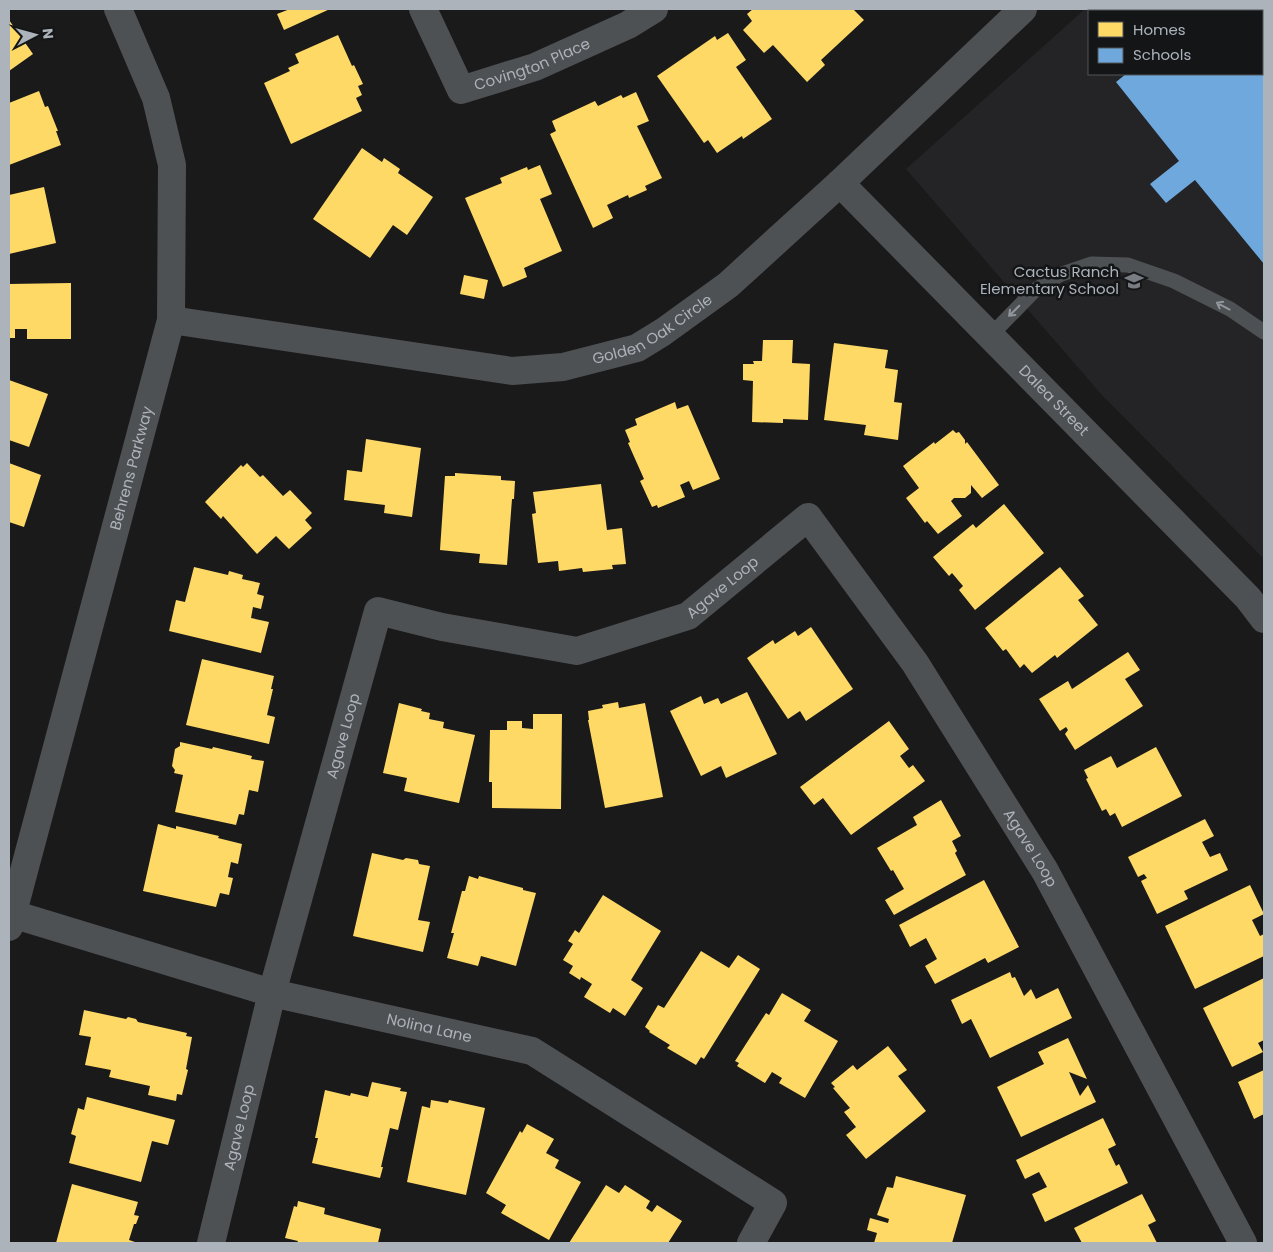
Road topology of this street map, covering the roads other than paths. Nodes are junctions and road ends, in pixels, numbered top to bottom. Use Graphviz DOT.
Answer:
graph roads {
  1 [pos="118,9"];
  2 [pos="423,9"];
  3 [pos="654,9"];
  4 [pos="1023,9"];
  5 [pos="840,183"];
  6 [pos="171,320"];
  7 [pos="1264,332"];
  8 [pos="990,336"];
  9 [pos="1264,619"];
  10 [pos="10,918"];
  11 [pos="272,993"];
  12 [pos="211,1243"];
  13 [pos="751,1243"];
  14 [pos="1243,1243"];
  1 -- 6 [label="street, Behrens Parkway"];
  2 -- 3 [label="street, Covington Place"];
  4 -- 5 [label="street, Golden Oak Circle"];
  5 -- 6 [label="street, Golden Oak Circle"];
  5 -- 8 [label="street, Dalea Street"];
  6 -- 10 [label="street, Behrens Parkway"];
  7 -- 8 [label="lane, one-way"];
  8 -- 9 [label="street, Dalea Street"];
  10 -- 11 [label="street, Nolina Lane"];
  11 -- 12 [label="street, Agave Loop"];
  11 -- 13 [label="street, Nolina Lane"];
  11 -- 14 [label="street, Agave Loop"];
}
